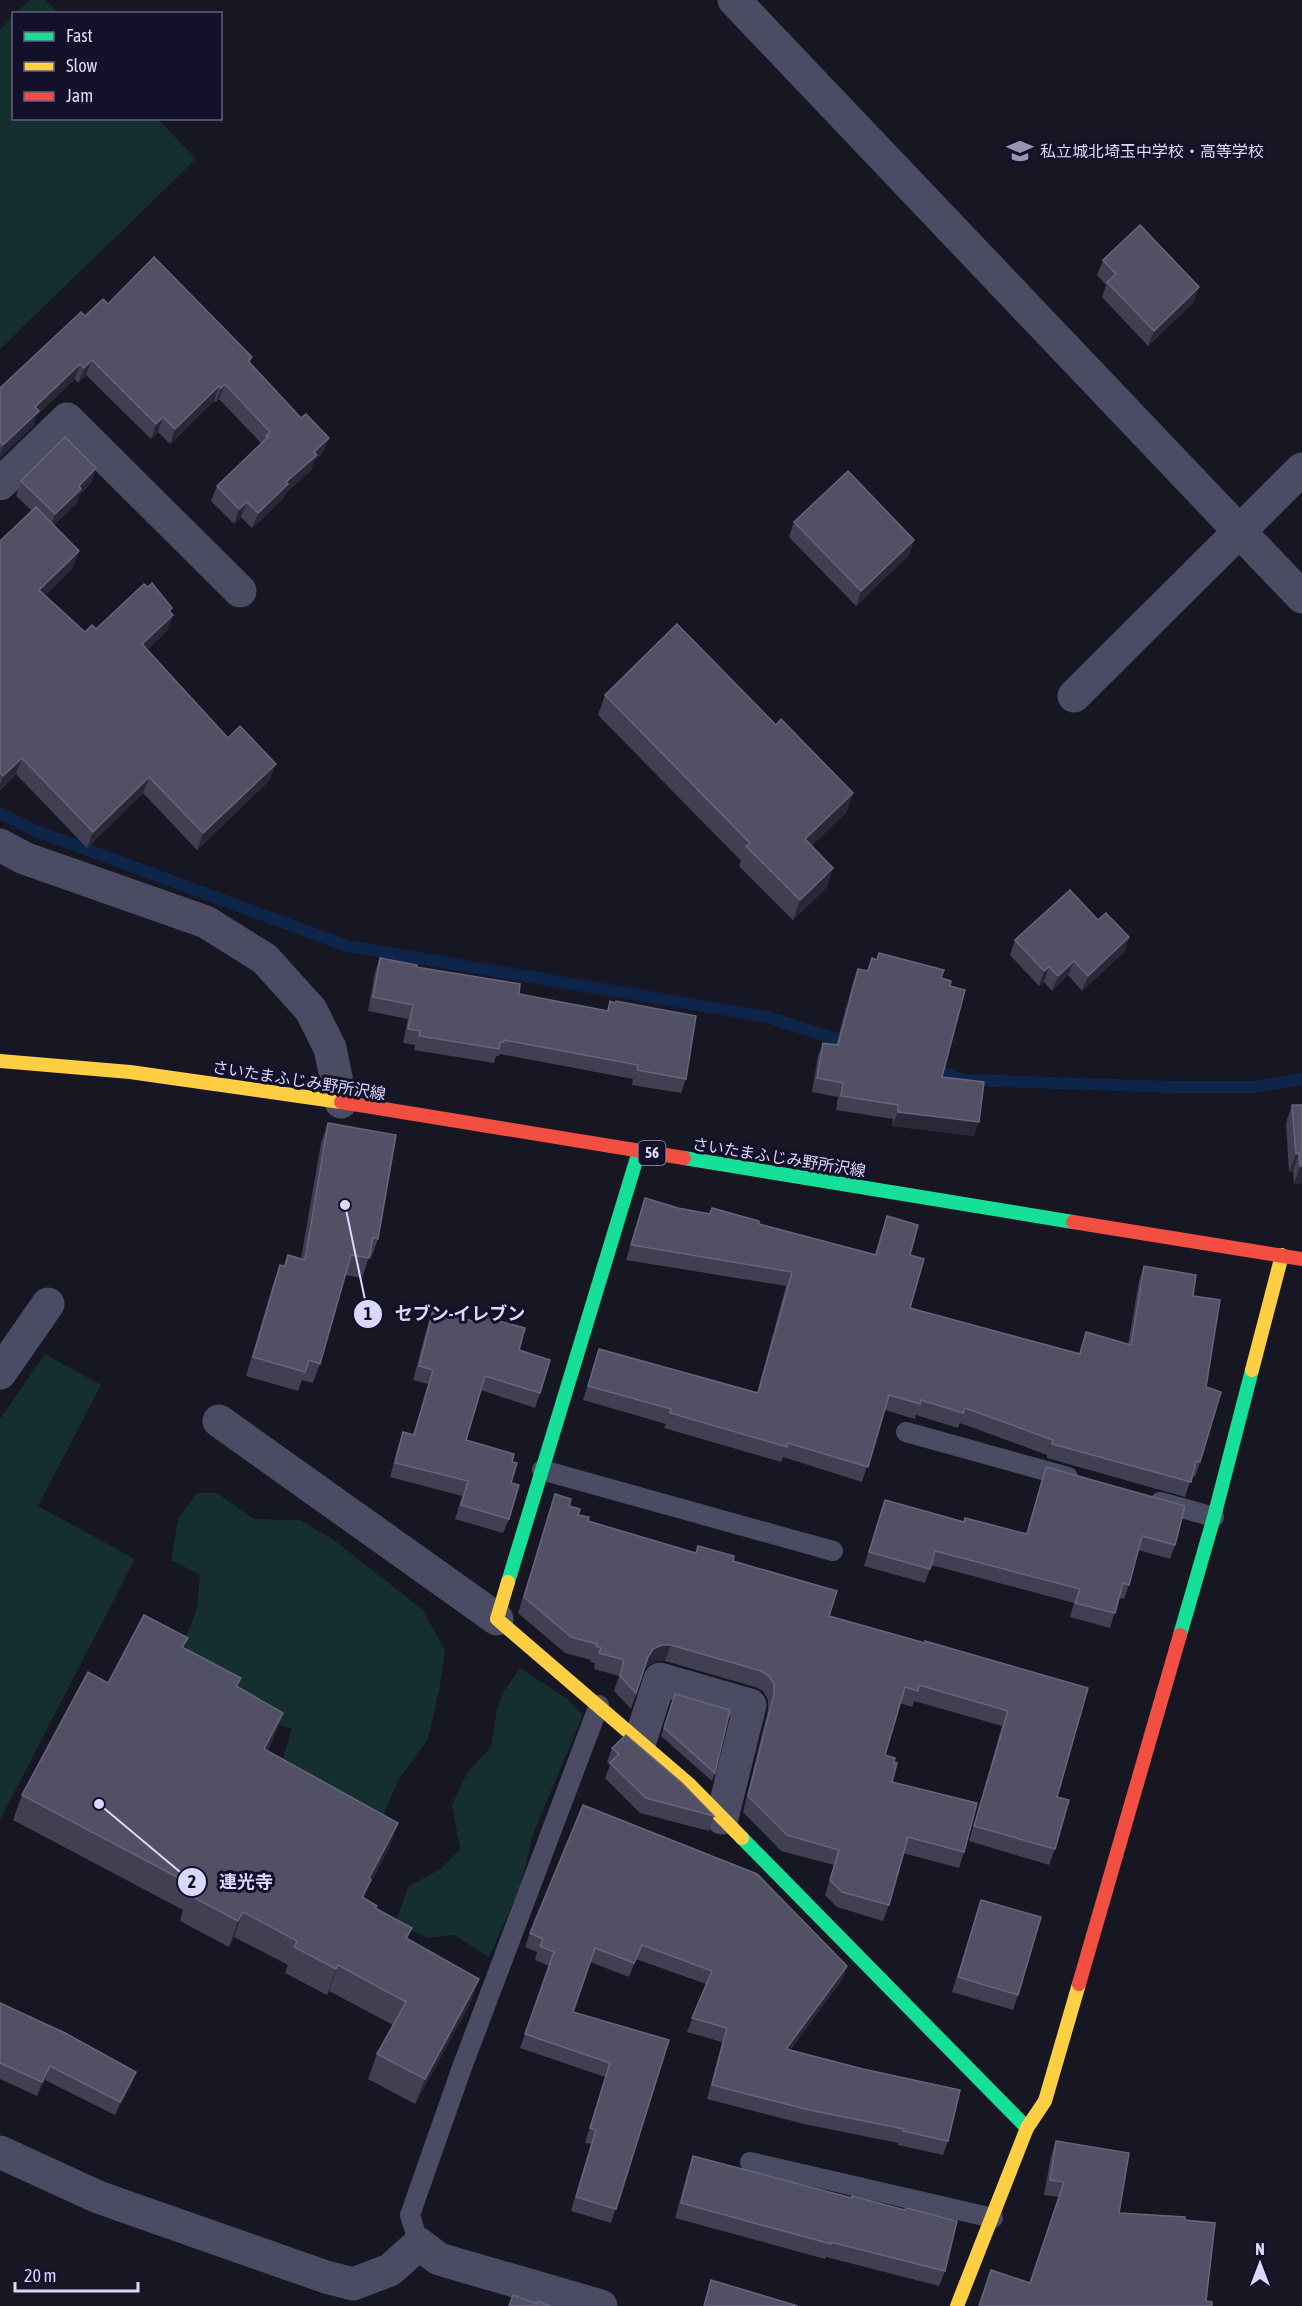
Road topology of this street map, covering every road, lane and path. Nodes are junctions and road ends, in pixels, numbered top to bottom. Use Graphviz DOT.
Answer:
graph roads {
  1 [pos="734,0"];
  2 [pos="1302,469"];
  3 [pos="0,484"];
  4 [pos="1237,531"];
  5 [pos="240,591"];
  6 [pos="1302,597"];
  7 [pos="1074,696"];
  8 [pos="0,845"];
  9 [pos="0,1061"];
  10 [pos="341,1102"];
  11 [pos="639,1151"];
  12 [pos="1282,1255"];
  13 [pos="1302,1259"];
  14 [pos="48,1304"];
  15 [pos="0,1373"];
  16 [pos="219,1421"];
  17 [pos="906,1432"];
  18 [pos="542,1470"];
  19 [pos="1089,1482"];
  20 [pos="1146,1498"];
  21 [pos="1214,1517"];
  22 [pos="833,1551"];
  23 [pos="497,1619"];
  24 [pos="599,1705"];
  25 [pos="640,1741"];
  26 [pos="722,1818"];
  27 [pos="1027,2128"];
  28 [pos="0,2151"];
  29 [pos="750,2162"];
  30 [pos="993,2218"];
  31 [pos="419,2244"];
  32 [pos="601,2306"];
  33 [pos="957,2306"];
  1 -- 4 [label="street"];
  2 -- 4 [label="street"];
  3 -- 5 [label="street"];
  4 -- 6 [label="street"];
  4 -- 7 [label="street"];
  8 -- 10 [label="street"];
  9 -- 10 [label="street, さいたまふじみ野所沢線 / 56"];
  10 -- 11 [label="street, さいたまふじみ野所沢線 / 56"];
  11 -- 12 [label="street, さいたまふじみ野所沢線 / 56"];
  11 -- 18 [label="street"];
  12 -- 13 [label="street, さいたまふじみ野所沢線 / 56"];
  12 -- 21 [label="street"];
  14 -- 15 [label="street"];
  16 -- 23 [label="street"];
  17 -- 19 [label="lane"];
  18 -- 22 [label="lane"];
  18 -- 23 [label="street"];
  20 -- 21 [label="lane"];
  21 -- 27 [label="street"];
  23 -- 24 [label="street"];
  24 -- 25 [label="street"];
  24 -- 31 [label="lane"];
  25 -- 26 [label="street"];
  25 -- 26 [label="street"];
  26 -- 27 [label="street"];
  27 -- 30 [label="street"];
  28 -- 31 [label="street"];
  29 -- 30 [label="lane"];
  30 -- 33 [label="street"];
  31 -- 32 [label="street"];
}
